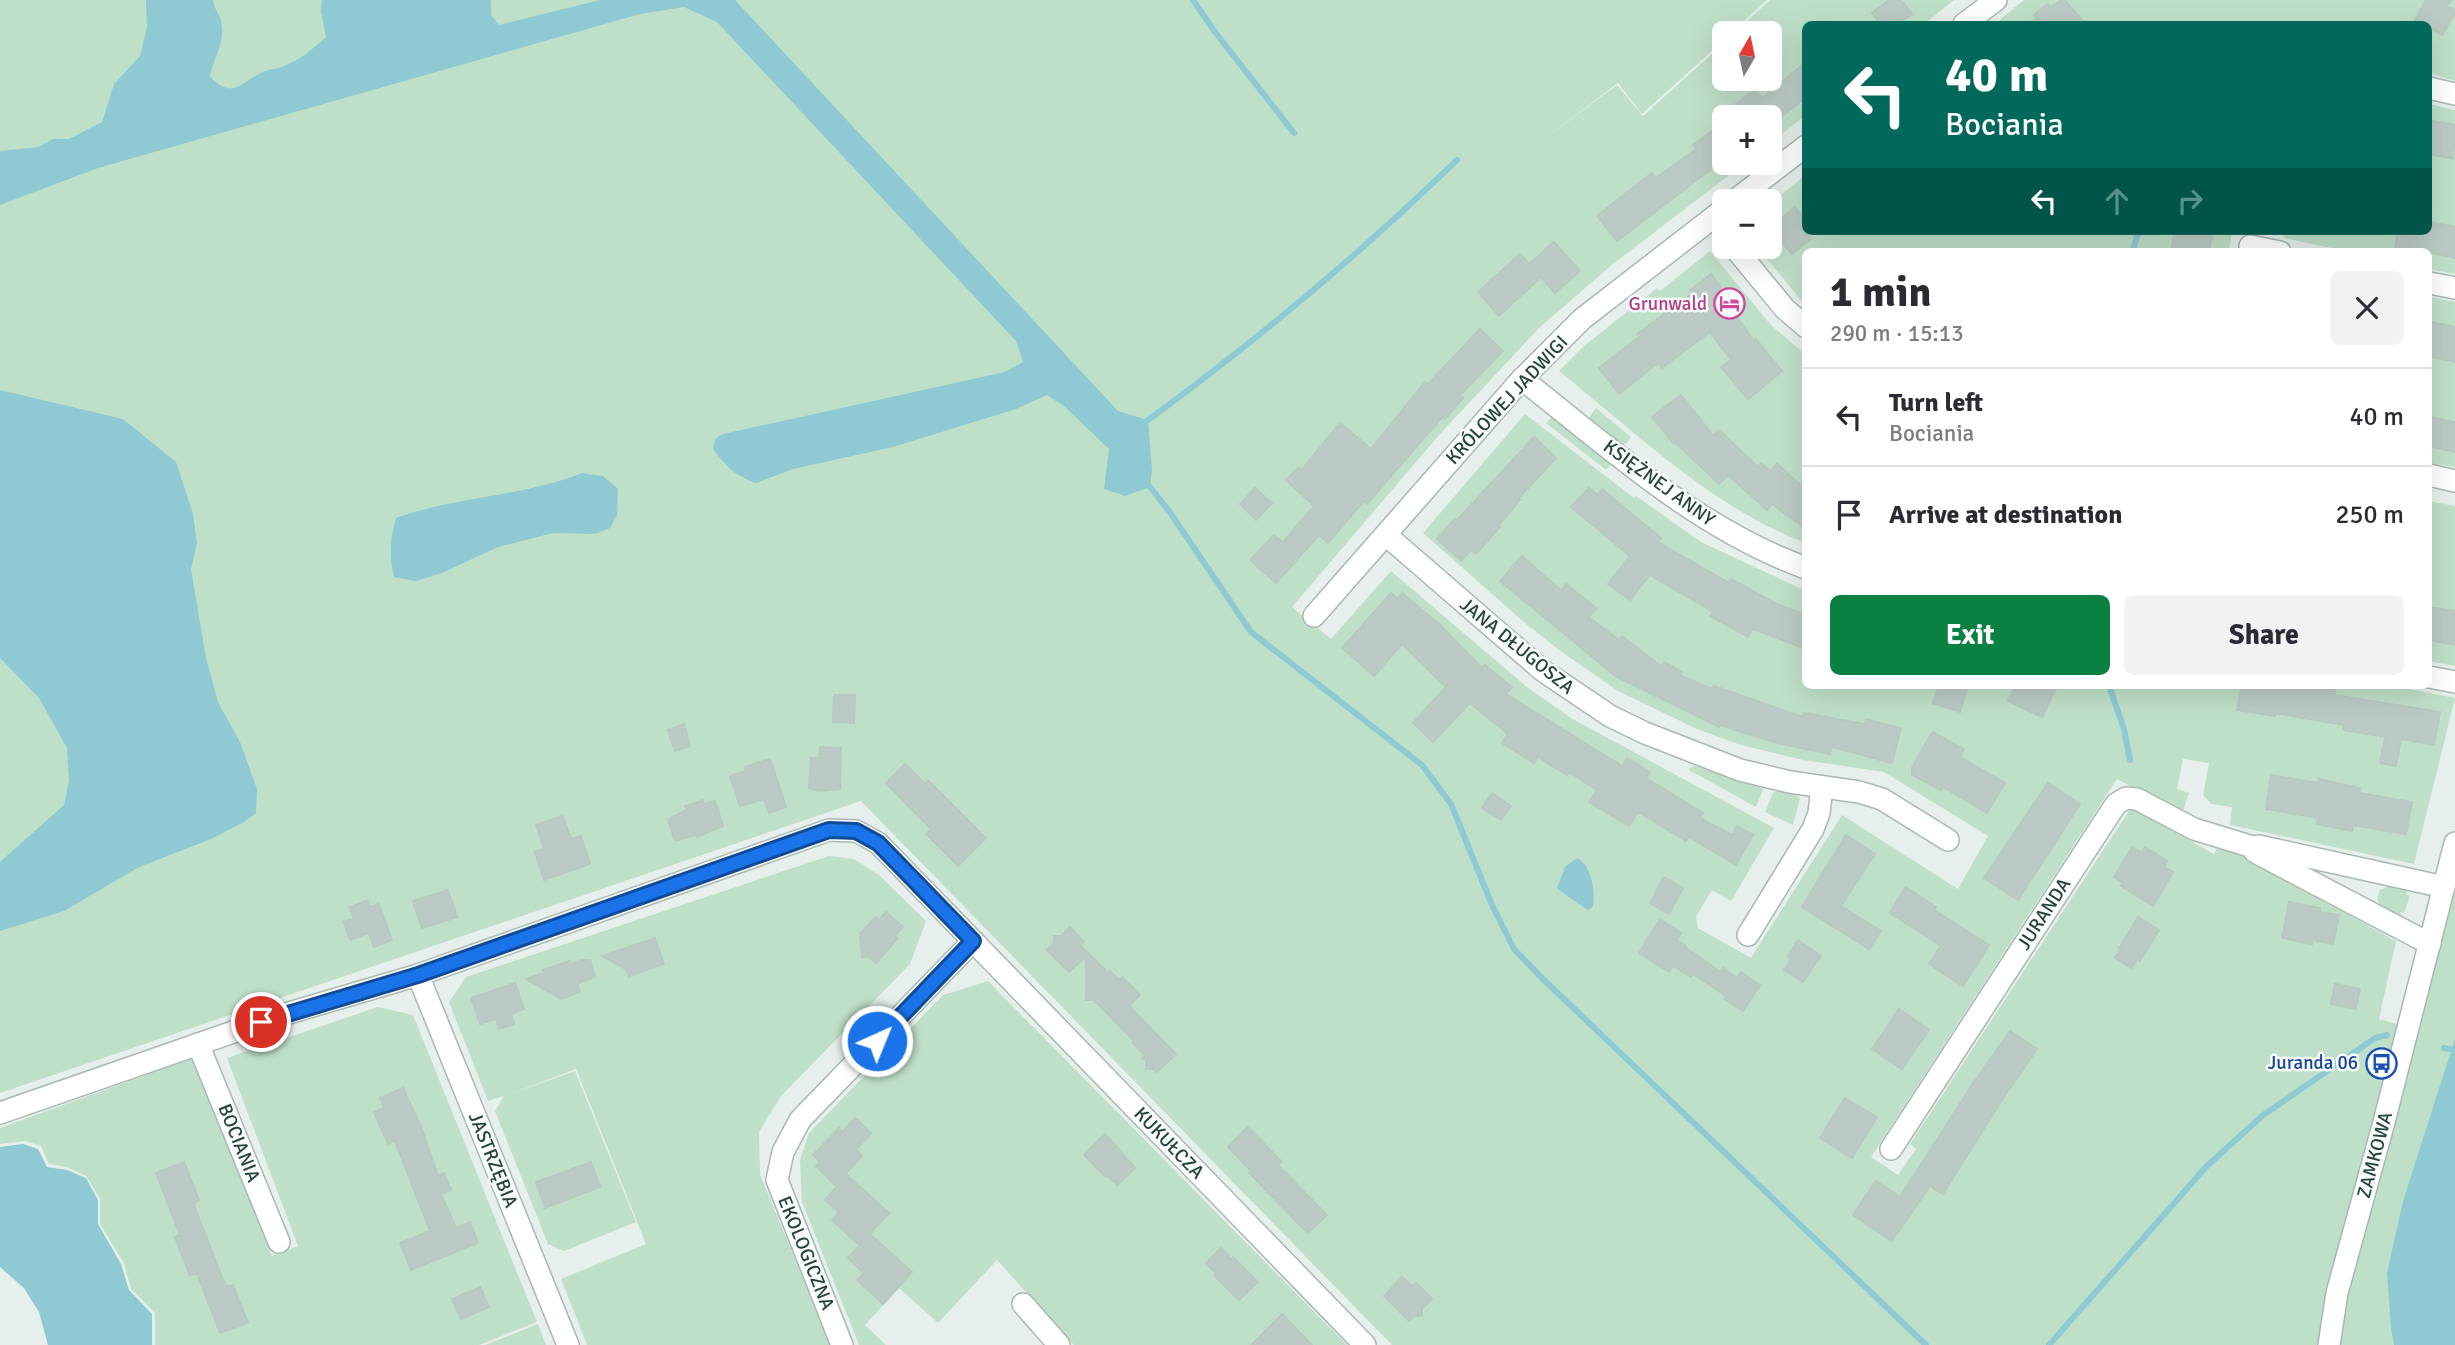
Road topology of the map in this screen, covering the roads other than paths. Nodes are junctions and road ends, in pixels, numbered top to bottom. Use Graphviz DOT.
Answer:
graph roads {
  1 [pos="1996,0"];
  2 [pos="1968,21"];
  3 [pos="2432,89"];
  4 [pos="2455,94"];
  5 [pos="1802,149"];
  6 [pos="1750,189"];
  7 [pos="1712,227"];
  8 [pos="2250,246"];
  9 [pos="2260,248"];
  10 [pos="1744,259"];
  11 [pos="2432,284"];
  12 [pos="2455,288"];
  13 [pos="1802,324"];
  14 [pos="1522,379"];
  15 [pos="2432,476"];
  16 [pos="2455,481"];
  17 [pos="1386,535"];
  18 [pos="1802,566"];
  19 [pos="1314,616"];
  20 [pos="2432,678"];
  21 [pos="2455,682"];
  22 [pos="1822,788"];
  23 [pos="1948,840"];
  24 [pos="2455,843"];
  25 [pos="2253,847"];
  26 [pos="2444,887"];
  27 [pos="1748,935"];
  28 [pos="973,941"];
  29 [pos="2430,944"];
  30 [pos="418,975"];
  31 [pos="198,1044"];
  32 [pos="0,1113"];
  33 [pos="1891,1149"];
  34 [pos="279,1242"];
  35 [pos="1023,1304"];
  36 [pos="568,1345"];
  37 [pos="842,1345"];
  38 [pos="1059,1345"];
  39 [pos="1365,1345"];
  40 [pos="2329,1345"];
  1 -- 2 [label="street"];
  3 -- 4 [label="street"];
  5 -- 6 [label="street"];
  7 -- 14 [label="street, KRÓLOWEJ JADWIGI"];
  8 -- 9 [label="street"];
  10 -- 13 [label="street"];
  11 -- 12 [label="street"];
  14 -- 17 [label="street, KRÓLOWEJ JADWIGI"];
  14 -- 18 [label="street, KSIĘŻNEJ ANNY"];
  15 -- 16 [label="street"];
  17 -- 19 [label="street, KRÓLOWEJ JADWIGI"];
  17 -- 22 [label="street, JANA DŁUGOSZA"];
  20 -- 21 [label="street"];
  22 -- 23 [label="street, JANA DŁUGOSZA"];
  22 -- 27 [label="street"];
  24 -- 26 [label="street, ZAMKOWA"];
  25 -- 26 [label="street, JURANDA"];
  25 -- 29 [label="street, JURANDA"];
  25 -- 33 [label="street, JURANDA"];
  26 -- 29 [label="street, ZAMKOWA"];
  28 -- 30 [label="street"];
  28 -- 37 [label="street, EKOLOGICZNA"];
  28 -- 39 [label="street, KUKUŁCZA"];
  29 -- 40 [label="street, ZAMKOWA"];
  30 -- 31 [label="street"];
  30 -- 36 [label="street, JASTRZĘBIA"];
  31 -- 32 [label="street"];
  31 -- 34 [label="street, BOCIANIA"];
  35 -- 38 [label="street"];
}
